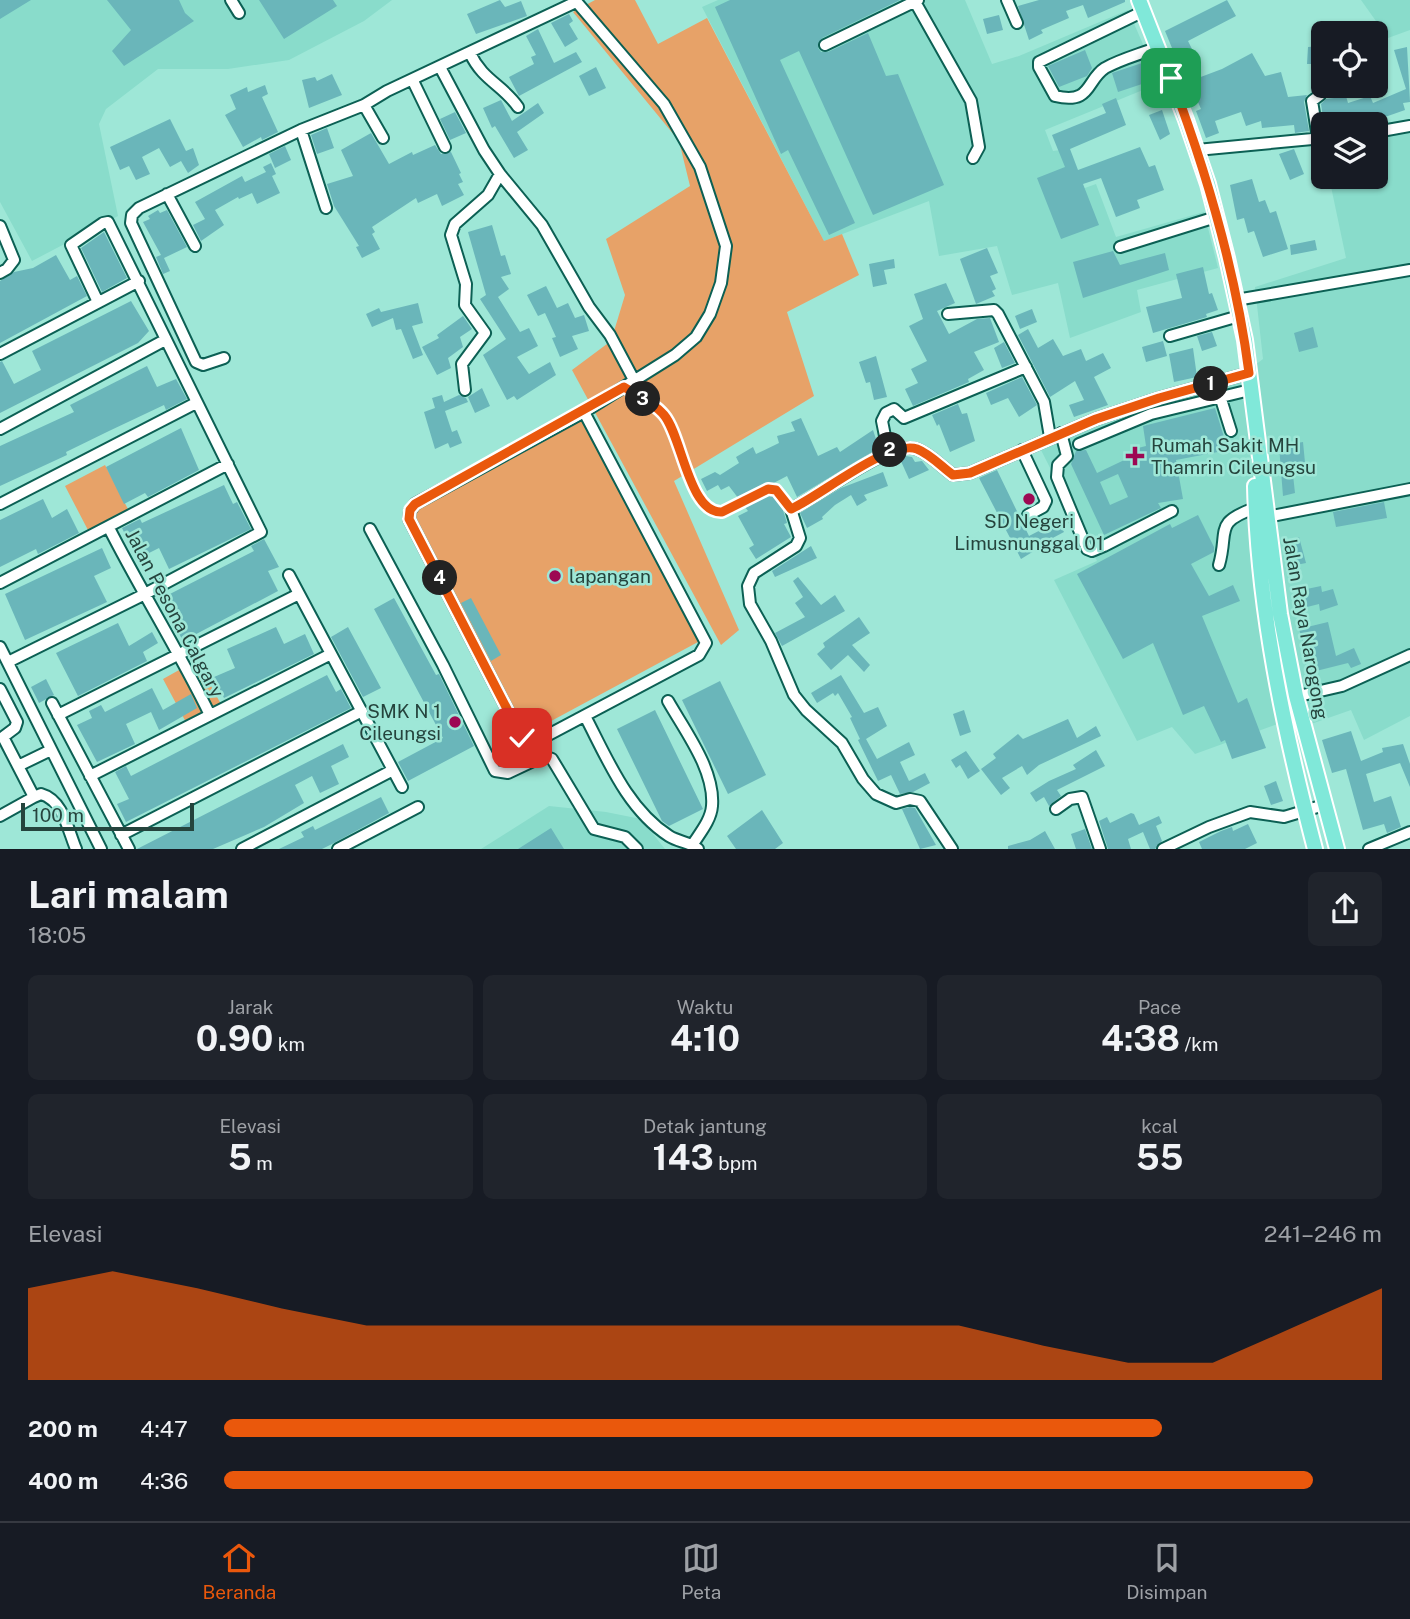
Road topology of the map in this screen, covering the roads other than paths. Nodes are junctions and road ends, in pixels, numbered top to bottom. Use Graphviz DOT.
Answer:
graph roads {
  1 [pos="230,0"];
  2 [pos="1007,0"];
  3 [pos="576,1"];
  4 [pos="915,1"];
  5 [pos="1141,6"];
  6 [pos="239,13"];
  7 [pos="1017,23"];
  8 [pos="825,45"];
  9 [pos="1158,47"];
  10 [pos="470,52"];
  11 [pos="440,67"];
  12 [pos="413,81"];
  13 [pos="364,105"];
  14 [pos="518,107"];
  15 [pos="1410,126"];
  16 [pos="301,130"];
  17 [pos="1388,130"];
  18 [pos="383,138"];
  19 [pos="1311,139"];
  20 [pos="445,148"];
  21 [pos="1196,150"];
  22 [pos="973,158"];
  23 [pos="500,174"];
  24 [pos="167,194"];
  25 [pos="326,208"];
  26 [pos="1216,217"];
  27 [pos="0,226"];
  28 [pos="195,246"];
  29 [pos="1120,247"];
  30 [pos="1410,270"];
  31 [pos="0,273"];
  32 [pos="139,281"];
  33 [pos="1236,300"];
  34 [pos="98,302"];
  35 [pos="948,314"];
  36 [pos="1240,316"];
  37 [pos="1170,336"];
  38 [pos="165,340"];
  39 [pos="0,354"];
  40 [pos="223,358"];
  41 [pos="1026,367"];
  42 [pos="1249,373"];
  43 [pos="629,385"];
  44 [pos="465,390"];
  45 [pos="1250,390"];
  46 [pos="1220,396"];
  47 [pos="196,403"];
  48 [pos="584,412"];
  49 [pos="1252,412"];
  50 [pos="0,429"];
  51 [pos="1231,431"];
  52 [pos="1056,435"];
  53 [pos="1079,444"];
  54 [pos="1022,450"];
  55 [pos="888,451"];
  56 [pos="228,464"];
  57 [pos="1410,489"];
  58 [pos="0,504"];
  59 [pos="1255,508"];
  60 [pos="1172,511"];
  61 [pos="1028,515"];
  62 [pos="1267,517"];
  63 [pos="108,528"];
  64 [pos="370,529"];
  65 [pos="1219,565"];
  66 [pos="289,575"];
  67 [pos="0,583"];
  68 [pos="299,594"];
  69 [pos="143,595"];
  70 [pos="0,647"];
  71 [pos="180,654"];
  72 [pos="331,654"];
  73 [pos="1410,655"];
  74 [pos="8,662"];
  75 [pos="0,689"];
  76 [pos="1296,696"];
  77 [pos="1280,700"];
  78 [pos="668,701"];
  79 [pos="52,703"];
  80 [pos="362,711"];
  81 [pos="58,715"];
  82 [pos="210,715"];
  83 [pos="585,716"];
  84 [pos="1,738"];
  85 [pos="51,750"];
  86 [pos="18,766"];
  87 [pos="394,770"];
  88 [pos="90,776"];
  89 [pos="402,787"];
  90 [pos="34,797"];
  91 [pos="1324,805"];
  92 [pos="418,807"];
  93 [pos="1056,809"];
  94 [pos="1306,812"];
  95 [pos="0,816"];
  96 [pos="1410,832"];
  97 [pos="121,835"];
  98 [pos="1182,845"];
  99 [pos="696,847"];
  100 [pos="76,849"];
  101 [pos="101,849"];
  102 [pos="129,849"];
  103 [pos="242,849"];
  104 [pos="338,849"];
  105 [pos="637,849"];
  106 [pos="952,849"];
  107 [pos="1100,849"];
  108 [pos="1163,849"];
  109 [pos="1315,849"];
  110 [pos="1336,849"];
  111 [pos="1369,849"];
  1 -- 6 [label="street"];
  2 -- 7 [label="street"];
  3 -- 10 [label="street"];
  3 -- 43 [label="street"];
  4 -- 8 [label="street"];
  4 -- 22 [label="street"];
  5 -- 9 [label="main road, Jalan Raya Narogong"];
  5 -- 9 [label="street"];
  9 -- 21 [label="main road, Jalan Raya Narogong"];
  10 -- 11 [label="street"];
  10 -- 14 [label="street"];
  11 -- 12 [label="street"];
  11 -- 23 [label="street"];
  12 -- 13 [label="street"];
  12 -- 20 [label="street"];
  13 -- 16 [label="street"];
  13 -- 18 [label="street"];
  15 -- 17 [label="street"];
  16 -- 24 [label="street"];
  16 -- 25 [label="street"];
  19 -- 21 [label="street"];
  21 -- 26 [label="main road, Jalan Raya Narogong"];
  23 -- 43 [label="street"];
  23 -- 44 [label="street"];
  24 -- 28 [label="street"];
  24 -- 40 [label="street"];
  26 -- 29 [label="street"];
  26 -- 33 [label="main road, Jalan Raya Narogong"];
  27 -- 31 [label="street"];
  30 -- 33 [label="street"];
  32 -- 34 [label="street"];
  32 -- 34 [label="street"];
  32 -- 38 [label="street"];
  33 -- 36 [label="main road, Jalan Raya Narogong"];
  34 -- 39 [label="street"];
  35 -- 41 [label="street"];
  36 -- 37 [label="street"];
  36 -- 42 [label="main road, Jalan Raya Narogong"];
  38 -- 47 [label="street"];
  38 -- 50 [label="street"];
  41 -- 52 [label="street"];
  41 -- 55 [label="street"];
  42 -- 45 [label="main road, Jalan Raya Narogong"];
  42 -- 52 [label="street"];
  43 -- 48 [label="street"];
  45 -- 46 [label="street"];
  45 -- 49 [label="main road, Jalan Raya Narogong"];
  46 -- 51 [label="street"];
  46 -- 53 [label="street"];
  47 -- 56 [label="street"];
  47 -- 58 [label="street"];
  48 -- 83 [label="street"];
  48 -- 83 [label="street"];
  49 -- 59 [label="main road, Jalan Raya Narogong"];
  49 -- 62 [label="main road, Jalan Raya Narogong"];
  52 -- 54 [label="street"];
  52 -- 60 [label="street"];
  54 -- 55 [label="street"];
  54 -- 61 [label="street"];
  55 -- 106 [label="street"];
  56 -- 63 [label="street"];
  56 -- 69 [label="street"];
  57 -- 62 [label="street"];
  59 -- 65 [label="street"];
  59 -- 77 [label="main road, Jalan Raya Narogong"];
  62 -- 76 [label="main road, Jalan Raya Narogong"];
  63 -- 67 [label="street"];
  63 -- 69 [label="street, Jalan Pesona Calgary"];
  64 -- 105 [label="street"];
  66 -- 68 [label="street"];
  68 -- 71 [label="street"];
  68 -- 72 [label="street"];
  69 -- 71 [label="street, Jalan Pesona Calgary"];
  69 -- 74 [label="street"];
  70 -- 74 [label="street"];
  71 -- 81 [label="street"];
  71 -- 82 [label="street, Jalan Pesona Calgary"];
  72 -- 80 [label="street"];
  72 -- 82 [label="street"];
  73 -- 76 [label="street"];
  74 -- 85 [label="street"];
  75 -- 84 [label="street"];
  76 -- 77 [label="street"];
  76 -- 91 [label="main road, Jalan Raya Narogong"];
  77 -- 94 [label="main road, Jalan Raya Narogong"];
  78 -- 99 [label="street"];
  79 -- 81 [label="street"];
  80 -- 87 [label="street"];
  80 -- 97 [label="street"];
  81 -- 88 [label="street"];
  82 -- 88 [label="street"];
  83 -- 99 [label="street"];
  84 -- 86 [label="street"];
  85 -- 86 [label="street"];
  85 -- 101 [label="street"];
  86 -- 90 [label="street"];
  87 -- 89 [label="street"];
  87 -- 103 [label="street"];
  88 -- 97 [label="street"];
  90 -- 95 [label="street"];
  90 -- 100 [label="street"];
  91 -- 94 [label="street"];
  91 -- 110 [label="main road, Jalan Raya Narogong"];
  92 -- 104 [label="street"];
  93 -- 107 [label="street"];
  94 -- 98 [label="street"];
  94 -- 109 [label="main road, Jalan Raya Narogong"];
  96 -- 111 [label="street"];
  97 -- 102 [label="street"];
  98 -- 108 [label="street"];
}
